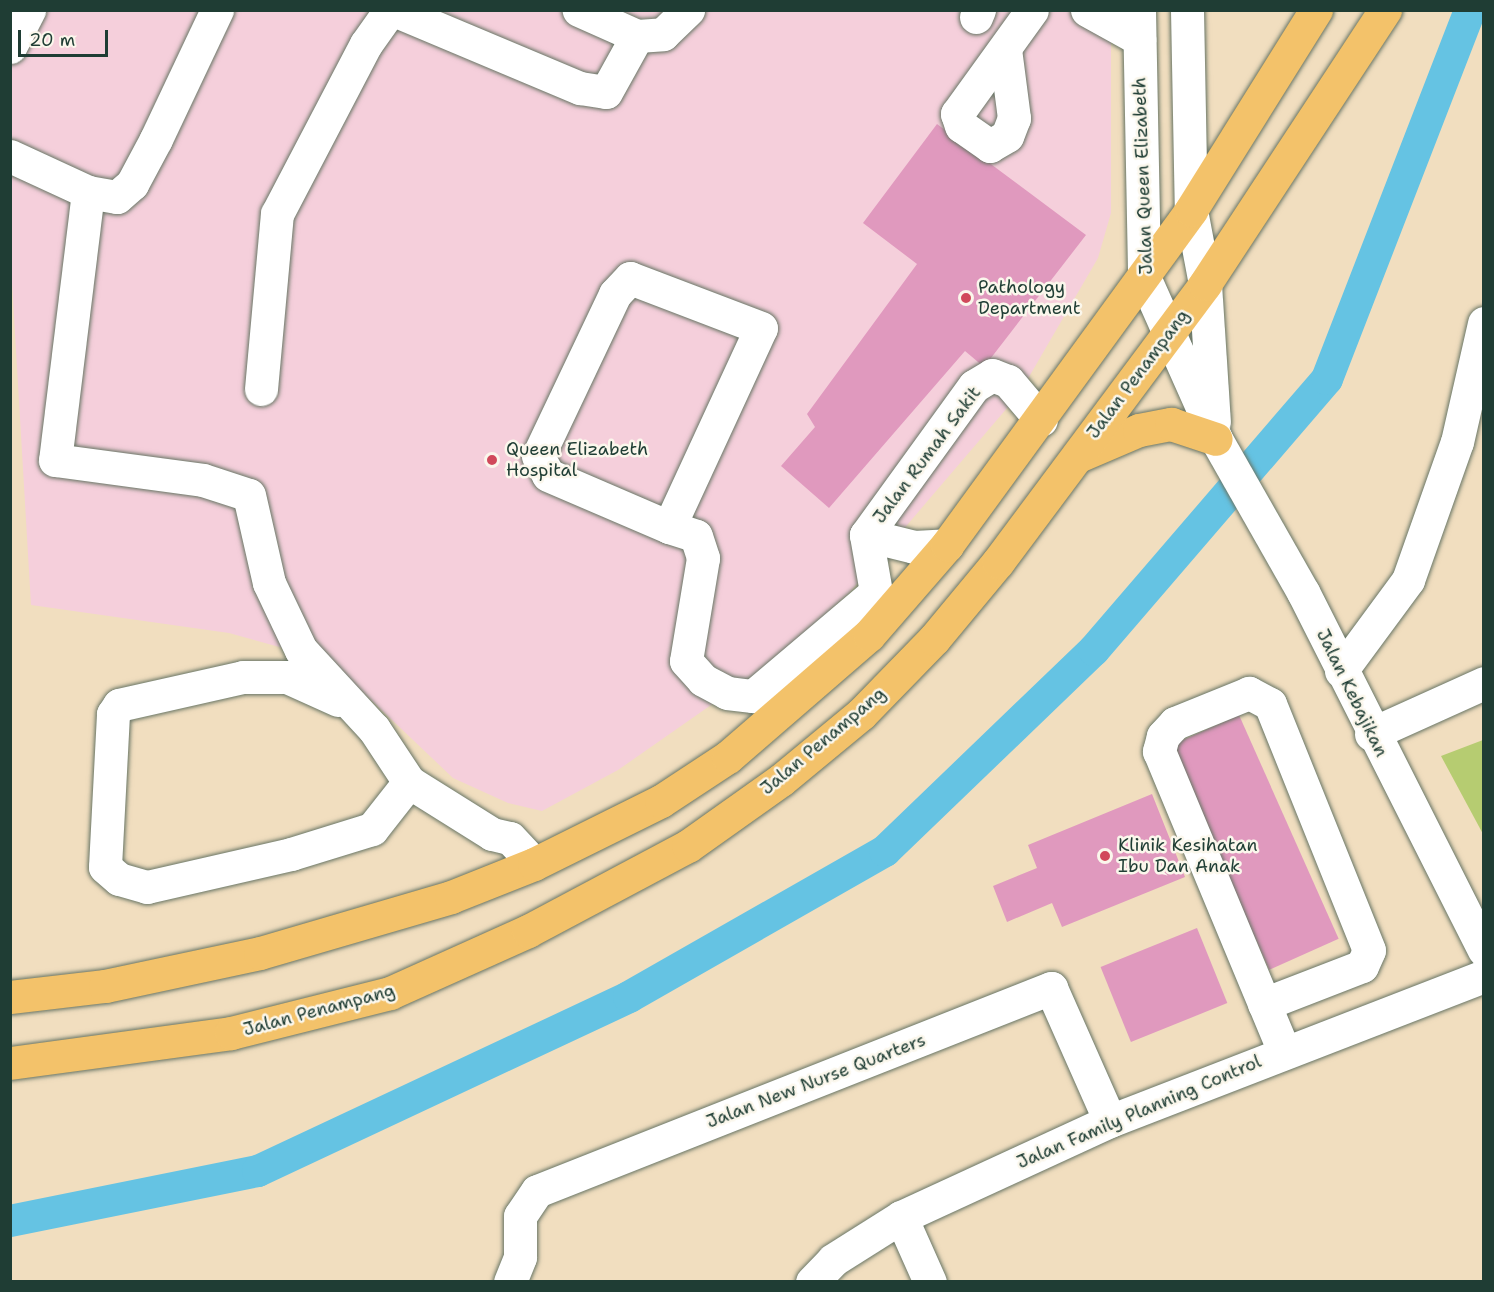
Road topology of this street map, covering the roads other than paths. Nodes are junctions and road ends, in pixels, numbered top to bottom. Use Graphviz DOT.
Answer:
graph roads {
  1 [pos="29,10"];
  2 [pos="217,10"];
  3 [pos="390,10"];
  4 [pos="394,10"];
  5 [pos="579,10"];
  6 [pos="688,10"];
  7 [pos="1032,10"];
  8 [pos="1087,10"];
  9 [pos="1187,10"];
  10 [pos="1316,10"];
  11 [pos="1385,10"];
  12 [pos="1139,25"];
  13 [pos="638,36"];
  14 [pos="10,48"];
  15 [pos="1005,49"];
  16 [pos="10,156"];
  17 [pos="88,192"];
  18 [pos="1191,210"];
  19 [pos="1144,277"];
  20 [pos="1205,284"];
  21 [pos="1484,323"];
  22 [pos="1167,338"];
  23 [pos="261,389"];
  24 [pos="1041,420"];
  25 [pos="1216,439"];
  26 [pos="1077,456"];
  27 [pos="669,527"];
  28 [pos="866,535"];
  29 [pos="947,545"];
  30 [pos="1341,670"];
  31 [pos="1484,683"];
  32 [pos="351,706"];
  33 [pos="1371,734"];
  34 [pos="409,782"];
  35 [pos="661,801"];
  36 [pos="688,846"];
  37 [pos="534,864"];
  38 [pos="1484,950"];
  39 [pos="1484,976"];
  40 [pos="10,997"];
  41 [pos="1264,1004"];
  42 [pos="1284,1051"];
  43 [pos="10,1063"];
  44 [pos="1110,1121"];
  45 [pos="901,1217"];
  46 [pos="510,1281"];
  47 [pos="812,1281"];
  48 [pos="930,1281"];
  1 -- 14 [label="street"];
  2 -- 17 [label="street"];
  3 -- 23 [label="street"];
  4 -- 13 [label="street"];
  5 -- 13 [label="street"];
  6 -- 13 [label="street"];
  7 -- 15 [label="street"];
  8 -- 12 [label="street"];
  9 -- 18 [label="street"];
  10 -- 18 [label="main road"];
  11 -- 20 [label="main road, Jalan Penampang"];
  12 -- 19 [label="street, Jalan Queen Elizabeth"];
  16 -- 17 [label="street"];
  17 -- 32 [label="street"];
  18 -- 19 [label="main road"];
  18 -- 20 [label="street"];
  19 -- 22 [label="street, Jalan Queen Elizabeth"];
  19 -- 24 [label="main road"];
  20 -- 22 [label="main road, Jalan Penampang"];
  20 -- 25 [label="street, Jalan Kebajikan"];
  21 -- 30 [label="street"];
  22 -- 25 [label="street, Jalan Kebajikan"];
  22 -- 26 [label="main road, Jalan Penampang"];
  24 -- 28 [label="street, Jalan Rumah Sakit"];
  24 -- 29 [label="main road"];
  25 -- 26 [label="main road"];
  25 -- 30 [label="street, Jalan Kebajikan"];
  26 -- 36 [label="main road, Jalan Penampang"];
  27 -- 27 [label="street"];
  27 -- 28 [label="street"];
  28 -- 29 [label="street"];
  29 -- 35 [label="main road"];
  30 -- 33 [label="street, Jalan Kebajikan"];
  31 -- 33 [label="street"];
  32 -- 34 [label="street"];
  32 -- 34 [label="street"];
  33 -- 38 [label="street, Jalan Kebajikan"];
  34 -- 37 [label="street"];
  35 -- 36 [label="main road"];
  35 -- 37 [label="main road"];
  36 -- 43 [label="main road, Jalan Penampang"];
  37 -- 40 [label="main road"];
  39 -- 42 [label="street, Jalan Family Planning Control"];
  41 -- 41 [label="street"];
  41 -- 42 [label="street"];
  42 -- 44 [label="street, Jalan Family Planning Control"];
  44 -- 45 [label="street, Jalan Family Planning Control"];
  44 -- 46 [label="street, Jalan New Nurse Quarters"];
  45 -- 47 [label="street, Jalan Family Planning Control"];
  45 -- 48 [label="street"];
}
